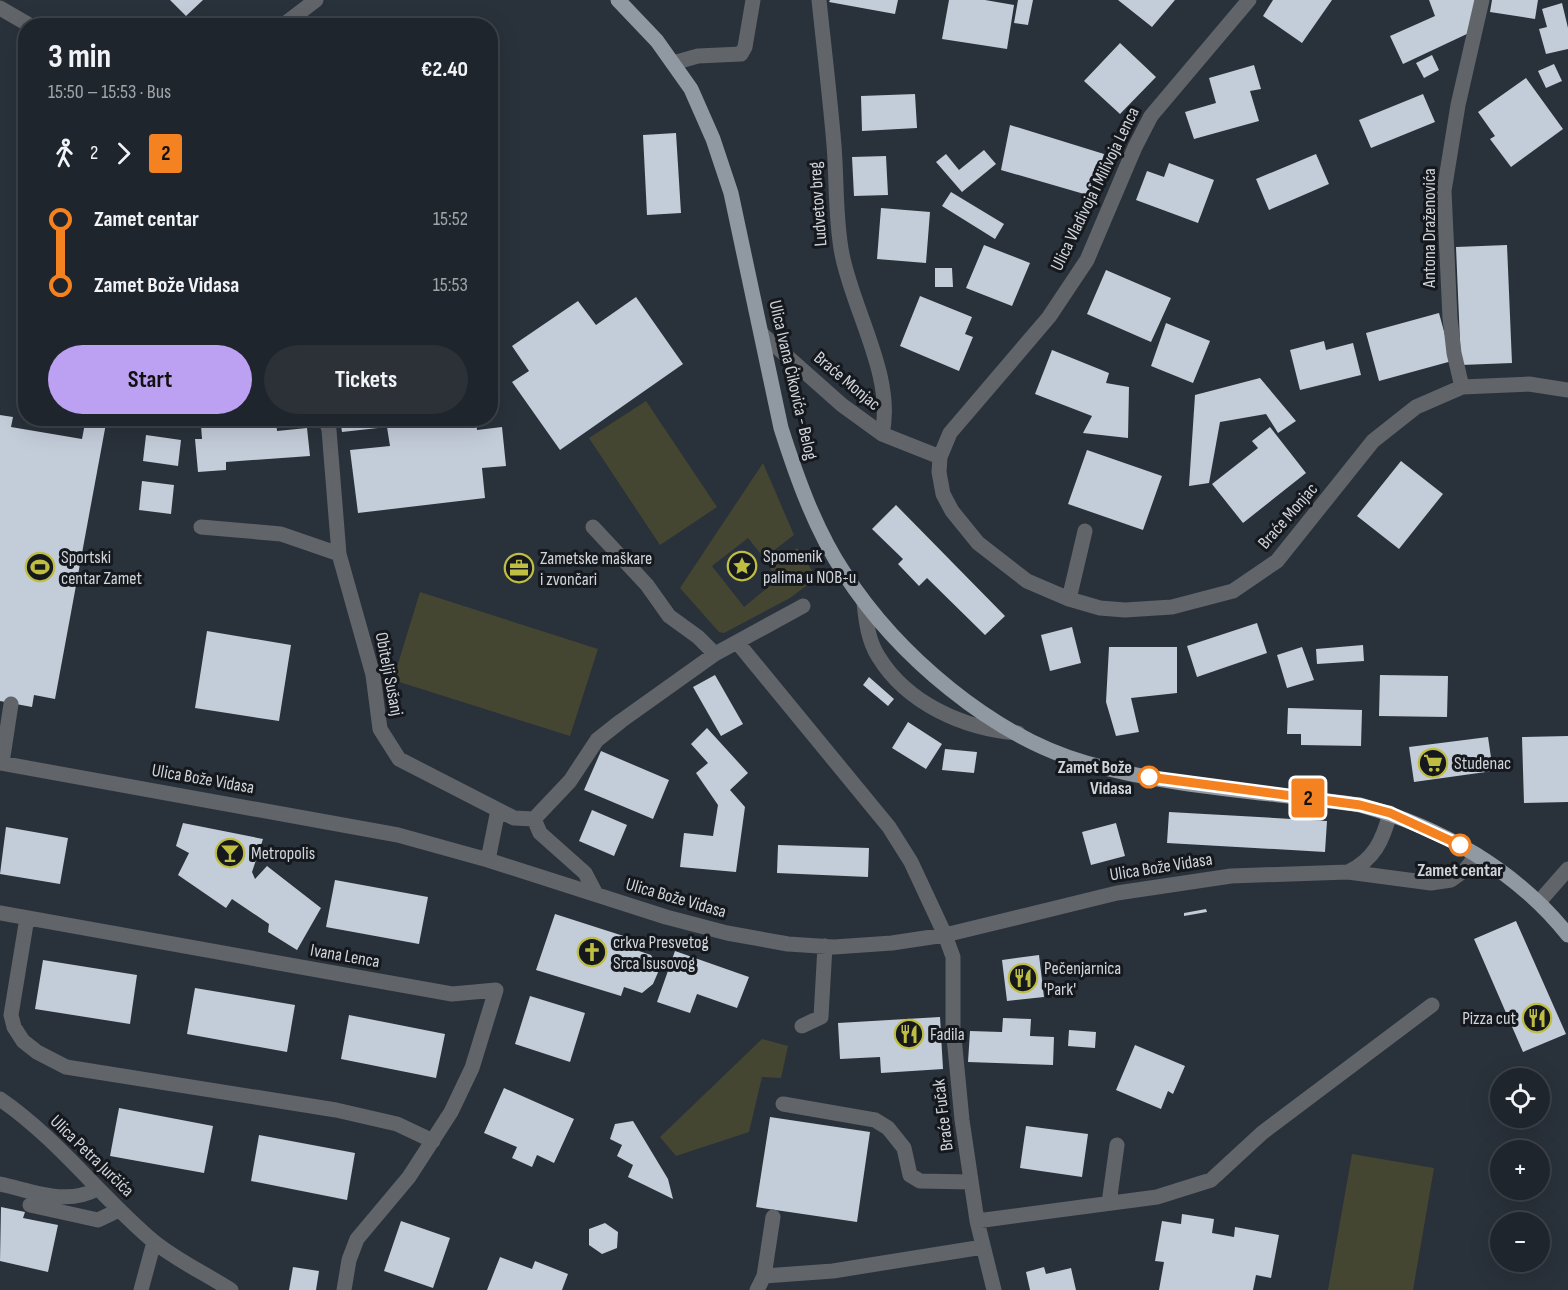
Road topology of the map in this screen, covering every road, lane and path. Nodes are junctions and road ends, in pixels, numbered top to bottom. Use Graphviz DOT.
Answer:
graph roads {
  1 [pos="316,0"];
  2 [pos="618,0"];
  3 [pos="753,0"];
  4 [pos="819,0"];
  5 [pos="1249,0"];
  6 [pos="1482,0"];
  7 [pos="0,8"];
  8 [pos="18,18"];
  9 [pos="292,18"];
  10 [pos="673,63"];
  11 [pos="762,334"];
  12 [pos="1462,387"];
  13 [pos="1568,390"];
  14 [pos="328,426"];
  15 [pos="882,434"];
  16 [pos="940,457"];
  17 [pos="201,527"];
  18 [pos="593,527"];
  19 [pos="1085,531"];
  20 [pos="339,554"];
  21 [pos="1070,599"];
  22 [pos="864,603"];
  23 [pos="803,606"];
  24 [pos="737,642"];
  25 [pos="715,654"];
  26 [pos="11,704"];
  27 [pos="1018,733"];
  28 [pos="1,763"];
  29 [pos="498,810"];
  30 [pos="1390,813"];
  31 [pos="534,819"];
  32 [pos="1477,855"];
  33 [pos="488,860"];
  34 [pos="1568,869"];
  35 [pos="1348,872"];
  36 [pos="596,894"];
  37 [pos="1539,902"];
  38 [pos="0,913"];
  39 [pos="27,918"];
  40 [pos="1568,934"];
  41 [pos="945,935"];
  42 [pos="825,946"];
  43 [pos="1432,1005"];
  44 [pos="802,1026"];
  45 [pos="0,1099"];
  46 [pos="783,1104"];
  47 [pos="433,1141"];
  48 [pos="1117,1145"];
  49 [pos="971,1182"];
  50 [pos="0,1184"];
  51 [pos="97,1189"];
  52 [pos="1109,1203"];
  53 [pos="30,1205"];
  54 [pos="119,1210"];
  55 [pos="773,1216"];
  56 [pos="977,1221"];
  57 [pos="154,1242"];
  58 [pos="983,1247"];
  59 [pos="764,1276"];
  60 [pos="141,1290"];
  61 [pos="231,1290"];
  62 [pos="344,1290"];
  63 [pos="756,1290"];
  64 [pos="994,1290"];
  1 -- 9 [label="street"];
  2 -- 10 [label="main road, Ulica Ivana Ćikovića - Belog"];
  3 -- 10 [label="street"];
  4 -- 15 [label="street, Ludvetov breg"];
  5 -- 16 [label="street, Ulica Vladivoja i Milivoja Lenca"];
  6 -- 12 [label="street, Antona Draženovića"];
  7 -- 8 [label="street"];
  10 -- 11 [label="main road, Ulica Ivana Ćikovića - Belog"];
  11 -- 15 [label="street, Braće Monjac"];
  11 -- 22 [label="main road, Ulica Ivana Ćikovića - Belog"];
  12 -- 13 [label="street, Braće Monjac"];
  12 -- 21 [label="street, Braće Monjac"];
  14 -- 20 [label="street, Obitelji Sušanj"];
  15 -- 16 [label="street, Braće Monjac"];
  16 -- 21 [label="street, Braće Monjac"];
  17 -- 20 [label="street"];
  18 -- 25 [label="street"];
  19 -- 21 [label="street"];
  20 -- 29 [label="street, Obitelji Sušanj"];
  22 -- 27 [label="main road, Ulica Ivana Ćikovića - Belog"];
  22 -- 27 [label="street"];
  23 -- 24 [label="street"];
  24 -- 25 [label="street"];
  24 -- 41 [label="street, Braće Fučak"];
  25 -- 31 [label="street"];
  26 -- 28 [label="street"];
  27 -- 30 [label="main road, Ulica Ivana Ćikovića - Belog"];
  28 -- 33 [label="street, Ulica Bože Vidasa"];
  29 -- 31 [label="street, Obitelji Sušanj"];
  29 -- 33 [label="street"];
  30 -- 32 [label="main road, Ulica Ivana Ćikovića - Belog"];
  30 -- 35 [label="street"];
  31 -- 36 [label="street"];
  32 -- 35 [label="street, Ulica Bože Vidasa"];
  32 -- 37 [label="main road, Ulica Ivana Ćikovića - Belog"];
  33 -- 36 [label="street, Ulica Bože Vidasa"];
  34 -- 37 [label="street"];
  35 -- 41 [label="street, Ulica Bože Vidasa"];
  36 -- 42 [label="street, Ulica Bože Vidasa"];
  37 -- 40 [label="main road, Ulica Ivana Ćikovića - Belog"];
  38 -- 39 [label="street, Ivana Lenca"];
  39 -- 47 [label="street"];
  39 -- 47 [label="street, Ivana Lenca"];
  41 -- 42 [label="street, Ulica Bože Vidasa"];
  41 -- 49 [label="street, Braće Fučak"];
  42 -- 44 [label="street"];
  43 -- 52 [label="street"];
  45 -- 51 [label="street, Ulica Petra Jurčića"];
  46 -- 49 [label="street"];
  47 -- 62 [label="street, Ivana Lenca"];
  48 -- 52 [label="street"];
  49 -- 56 [label="street, Braće Fučak"];
  50 -- 51 [label="street"];
  51 -- 54 [label="street, Ulica Petra Jurčića"];
  52 -- 56 [label="street"];
  53 -- 54 [label="street"];
  54 -- 57 [label="street, Ulica Petra Jurčića"];
  55 -- 59 [label="street"];
  56 -- 58 [label="street, Braće Fučak"];
  57 -- 60 [label="street"];
  57 -- 61 [label="street, Ulica Petra Jurčića"];
  58 -- 59 [label="street"];
  58 -- 64 [label="street, Braće Fučak"];
  59 -- 63 [label="street"];
}
